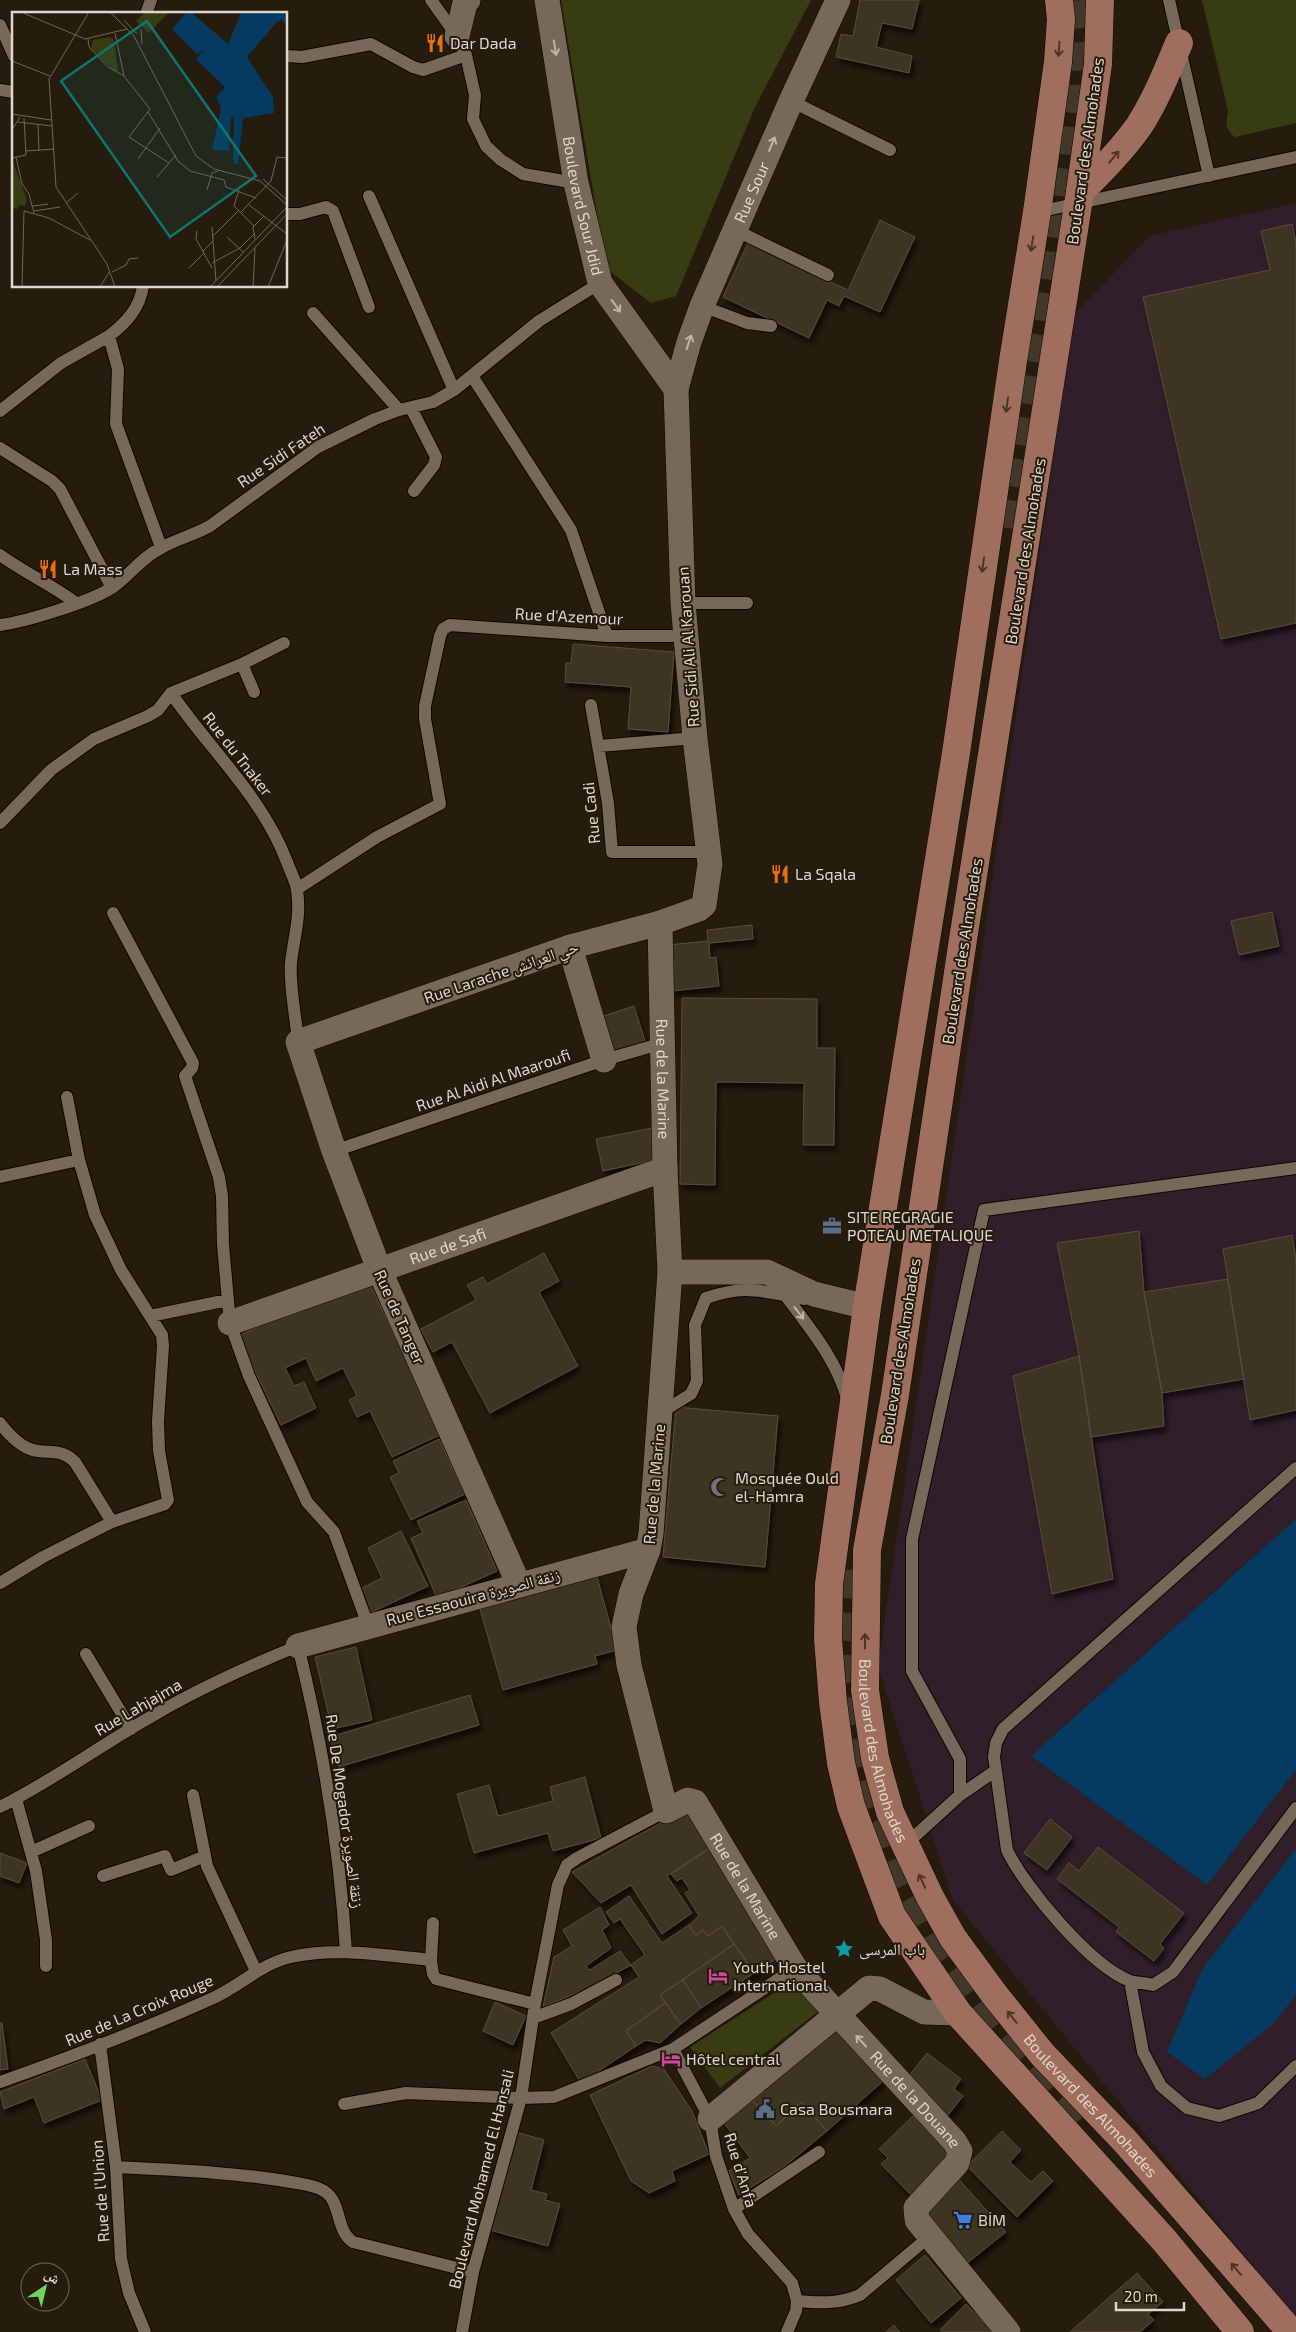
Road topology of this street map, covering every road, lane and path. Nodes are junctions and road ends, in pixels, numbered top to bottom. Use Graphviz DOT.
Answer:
graph roads {
  1 [pos="151,0"];
  2 [pos="431,0"];
  3 [pos="468,0"];
  4 [pos="547,0"];
  5 [pos="838,0"];
  6 [pos="1059,0"];
  7 [pos="1100,0"];
  8 [pos="1169,0"];
  9 [pos="147,12"];
  10 [pos="0,26"];
  11 [pos="1179,43"];
  12 [pos="461,46"];
  13 [pos="12,52"];
  14 [pos="288,56"];
  15 [pos="791,101"];
  16 [pos="890,150"];
  17 [pos="1296,157"];
  18 [pos="1210,176"];
  19 [pos="576,183"];
  20 [pos="368,196"];
  21 [pos="1079,198"];
  22 [pos="1037,212"];
  23 [pos="288,214"];
  24 [pos="735,230"];
  25 [pos="828,275"];
  26 [pos="600,283"];
  27 [pos="142,288"];
  28 [pos="369,306"];
  29 [pos="702,306"];
  30 [pos="313,313"];
  31 [pos="771,326"];
  32 [pos="109,336"];
  33 [pos="472,376"];
  34 [pos="676,389"];
  35 [pos="454,390"];
  36 [pos="405,409"];
  37 [pos="0,411"];
  38 [pos="0,448"];
  39 [pos="414,491"];
  40 [pos="161,547"];
  41 [pos="0,555"];
  42 [pos="112,588"];
  43 [pos="76,603"];
  44 [pos="683,603"];
  45 [pos="747,603"];
  46 [pos="0,625"];
  47 [pos="608,636"];
  48 [pos="686,636"];
  49 [pos="284,643"];
  50 [pos="242,664"];
  51 [pos="254,692"];
  52 [pos="171,693"];
  53 [pos="590,705"];
  54 [pos="695,738"];
  55 [pos="599,746"];
  56 [pos="956,752"];
  57 [pos="993,755"];
  58 [pos="0,823"];
  59 [pos="709,852"];
  60 [pos="297,889"];
  61 [pos="704,905"];
  62 [pos="112,913"];
  63 [pos="660,923"];
  64 [pos="570,947"];
  65 [pos="298,1042"];
  66 [pos="663,1042"];
  67 [pos="604,1060"];
  68 [pos="67,1097"];
  69 [pos="334,1151"];
  70 [pos="79,1160"];
  71 [pos="1296,1168"];
  72 [pos="666,1169"];
  73 [pos="0,1177"];
  74 [pos="379,1269"];
  75 [pos="670,1272"];
  76 [pos="857,1291"];
  77 [pos="785,1295"];
  78 [pos="229,1312"];
  79 [pos="150,1316"];
  80 [pos="660,1413"];
  81 [pos="853,1418"];
  82 [pos="0,1423"];
  83 [pos="1296,1468"];
  84 [pos="112,1522"];
  85 [pos="648,1550"];
  86 [pos="0,1583"];
  87 [pos="520,1585"];
  88 [pos="368,1625"];
  89 [pos="298,1646"];
  90 [pos="86,1654"];
  91 [pos="131,1729"];
  92 [pos="995,1771"];
  93 [pos="193,1795"];
  94 [pos="960,1795"];
  95 [pos="16,1799"];
  96 [pos="0,1807"];
  97 [pos="1296,1808"];
  98 [pos="666,1811"];
  99 [pos="89,1826"];
  100 [pos="905,1844"];
  101 [pos="31,1852"];
  102 [pos="868,1853"];
  103 [pos="204,1856"];
  104 [pos="103,1876"];
  105 [pos="433,1923"];
  106 [pos="346,1952"];
  107 [pos="431,1961"];
  108 [pos="46,1966"];
  109 [pos="796,1968"];
  110 [pos="256,1971"];
  111 [pos="616,1980"];
  112 [pos="1130,1981"];
  113 [pos="535,2004"];
  114 [pos="958,2013"];
  115 [pos="838,2016"];
  116 [pos="533,2018"];
  117 [pos="100,2044"];
  118 [pos="673,2049"];
  119 [pos="1296,2067"];
  120 [pos="0,2082"];
  121 [pos="522,2098"];
  122 [pos="344,2104"];
  123 [pos="710,2119"];
  124 [pos="819,2152"];
  125 [pos="116,2167"];
  126 [pos="734,2209"];
  127 [pos="930,2236"];
  128 [pos="473,2272"];
  129 [pos="797,2301"];
  130 [pos="145,2332"];
  131 [pos="462,2332"];
  132 [pos="787,2332"];
  133 [pos="1008,2332"];
  134 [pos="1240,2332"];
  135 [pos="1291,2332"];
  1 -- 9 [label="lane"];
  2 -- 12 [label="lane"];
  3 -- 12 [label="street"];
  4 -- 19 [label="street, Boulevard Sour Jdid, one-way"];
  5 -- 15 [label="street, Rue Sour"];
  6 -- 22 [label="main road, one-way"];
  7 -- 21 [label="main road, Boulevard des Almohades"];
  8 -- 11 [label="lane"];
  10 -- 13 [label="lane"];
  11 -- 18 [label="lane"];
  21 -- 11 [label="main road, one-way"];
  12 -- 14 [label="lane"];
  12 -- 19 [label="lane"];
  15 -- 16 [label="lane"];
  24 -- 15 [label="street, Rue Sour, one-way"];
  17 -- 18 [label="lane"];
  18 -- 21 [label="lane"];
  19 -- 26 [label="street, Boulevard Sour Jdid"];
  20 -- 35 [label="lane"];
  21 -- 22 [label="lane"];
  21 -- 57 [label="main road, Boulevard des Almohades"];
  22 -- 56 [label="main road, one-way"];
  23 -- 28 [label="lane"];
  24 -- 25 [label="lane"];
  24 -- 29 [label="street, Rue Sour"];
  26 -- 33 [label="lane, Rue Sidi Fateh"];
  26 -- 34 [label="street, Boulevard Sour Jdid, one-way"];
  27 -- 32 [label="lane"];
  29 -- 31 [label="lane"];
  34 -- 29 [label="street, Rue Sour, one-way"];
  30 -- 36 [label="lane"];
  32 -- 37 [label="lane"];
  32 -- 40 [label="lane"];
  33 -- 35 [label="lane, Rue Sidi Fateh"];
  33 -- 47 [label="lane"];
  34 -- 44 [label="street, Rue Sidi Ali Al Karouan"];
  35 -- 36 [label="lane, Rue Sidi Fateh"];
  36 -- 39 [label="lane"];
  36 -- 40 [label="lane, Rue Sidi Fateh"];
  38 -- 42 [label="lane"];
  40 -- 42 [label="lane, Rue Sidi Fateh"];
  41 -- 43 [label="lane"];
  42 -- 43 [label="lane, Rue Sidi Fateh"];
  43 -- 46 [label="lane, Rue Sidi Fateh"];
  44 -- 45 [label="lane"];
  44 -- 48 [label="street, Rue Sidi Ali Al Karouan"];
  47 -- 48 [label="lane, Rue d'Azemour"];
  47 -- 60 [label="lane, Rue d'Azemour"];
  48 -- 54 [label="street, Rue Sidi Ali Al Karouan"];
  49 -- 50 [label="lane"];
  50 -- 51 [label="lane"];
  50 -- 52 [label="lane"];
  52 -- 58 [label="lane"];
  52 -- 60 [label="lane, Rue du Tnaker"];
  53 -- 55 [label="lane, Rue Cadi"];
  54 -- 55 [label="lane"];
  54 -- 59 [label="street, Rue Sidi Ali Al Karouan"];
  55 -- 59 [label="lane, Rue Cadi"];
  56 -- 57 [label="main road"];
  56 -- 76 [label="main road"];
  100 -- 57 [label="main road, Boulevard des Almohades, one-way"];
  59 -- 61 [label="street, Rue Sidi Ali Al Karouan"];
  60 -- 65 [label="lane, Rue du Tnaker"];
  61 -- 63 [label="street, Rue Larache حي العرائش"];
  62 -- 78 [label="lane"];
  63 -- 64 [label="street, Rue Larache حي العرائش"];
  63 -- 66 [label="street, Rue de la Marine"];
  64 -- 65 [label="street, Rue Larache حي العرائش"];
  64 -- 67 [label="street"];
  65 -- 69 [label="street, Rue de Tanger"];
  66 -- 67 [label="lane, Rue Al Aidi Al Maaroufi"];
  66 -- 72 [label="street, Rue de la Marine"];
  67 -- 69 [label="lane, Rue Al Aidi Al Maaroufi"];
  68 -- 70 [label="lane"];
  69 -- 74 [label="street, Rue de Tanger"];
  70 -- 73 [label="lane"];
  70 -- 79 [label="lane"];
  71 -- 94 [label="lane"];
  72 -- 74 [label="street, Rue de Safi"];
  72 -- 75 [label="street, Rue de la Marine"];
  74 -- 78 [label="street, Rue de Safi"];
  74 -- 87 [label="street, Rue de Tanger"];
  75 -- 76 [label="street"];
  75 -- 80 [label="street, Rue de la Marine"];
  76 -- 77 [label="lane"];
  76 -- 81 [label="main road"];
  77 -- 80 [label="lane"];
  77 -- 81 [label="lane, one-way"];
  78 -- 79 [label="lane"];
  78 -- 88 [label="lane"];
  79 -- 84 [label="lane"];
  80 -- 85 [label="street, Rue de la Marine"];
  81 -- 102 [label="main road"];
  82 -- 84 [label="lane"];
  83 -- 92 [label="lane"];
  84 -- 86 [label="lane"];
  85 -- 87 [label="street, Rue Essaouira زنقة الصويرة"];
  85 -- 98 [label="street, Rue de la Marine"];
  87 -- 88 [label="street, Rue Essaouira زنقة الصويرة"];
  88 -- 89 [label="street, Rue Essaouira زنقة الصويرة"];
  89 -- 91 [label="lane, Rue Lahjajma"];
  89 -- 106 [label="lane, Rue De Mogador زنقة الصويرة"];
  90 -- 91 [label="lane"];
  91 -- 95 [label="lane, Rue Lahjajma"];
  92 -- 94 [label="lane"];
  92 -- 112 [label="lane"];
  93 -- 103 [label="lane"];
  94 -- 100 [label="lane"];
  95 -- 96 [label="lane, Rue Lahjajma"];
  95 -- 101 [label="lane"];
  97 -- 112 [label="lane"];
  98 -- 109 [label="street, Rue de la Marine"];
  98 -- 113 [label="lane, Boulevard Mohamed El Hansali"];
  99 -- 101 [label="lane"];
  100 -- 102 [label="main road"];
  135 -- 100 [label="main road, Boulevard des Almohades, one-way"];
  101 -- 108 [label="lane"];
  102 -- 114 [label="main road"];
  103 -- 104 [label="lane"];
  103 -- 110 [label="lane"];
  105 -- 107 [label="lane"];
  106 -- 107 [label="lane"];
  106 -- 110 [label="lane, Rue de La Croix Rouge"];
  107 -- 113 [label="lane"];
  109 -- 115 [label="street, Rue de la Douane"];
  109 -- 118 [label="lane"];
  110 -- 117 [label="lane, Rue de La Croix Rouge"];
  111 -- 116 [label="lane"];
  112 -- 119 [label="lane"];
  113 -- 116 [label="lane, Boulevard Mohamed El Hansali"];
  114 -- 115 [label="street"];
  114 -- 134 [label="main road"];
  115 -- 123 [label="street"];
  127 -- 115 [label="street, Rue de la Douane, one-way"];
  116 -- 121 [label="lane, Boulevard Mohamed El Hansali"];
  117 -- 120 [label="lane, Rue de La Croix Rouge"];
  117 -- 125 [label="lane, Rue de l'Union"];
  118 -- 121 [label="lane"];
  118 -- 123 [label="lane, Rue d'Anfa"];
  121 -- 122 [label="lane"];
  121 -- 128 [label="lane, Boulevard Mohamed El Hansali"];
  123 -- 126 [label="lane, Rue d'Anfa"];
  124 -- 126 [label="lane"];
  125 -- 128 [label="lane"];
  125 -- 130 [label="lane, Rue de l'Union"];
  126 -- 129 [label="lane, Rue d'Anfa"];
  127 -- 129 [label="lane"];
  127 -- 133 [label="street, Rue de la Douane"];
  128 -- 131 [label="lane, Boulevard Mohamed El Hansali"];
  129 -- 132 [label="lane"];
}
